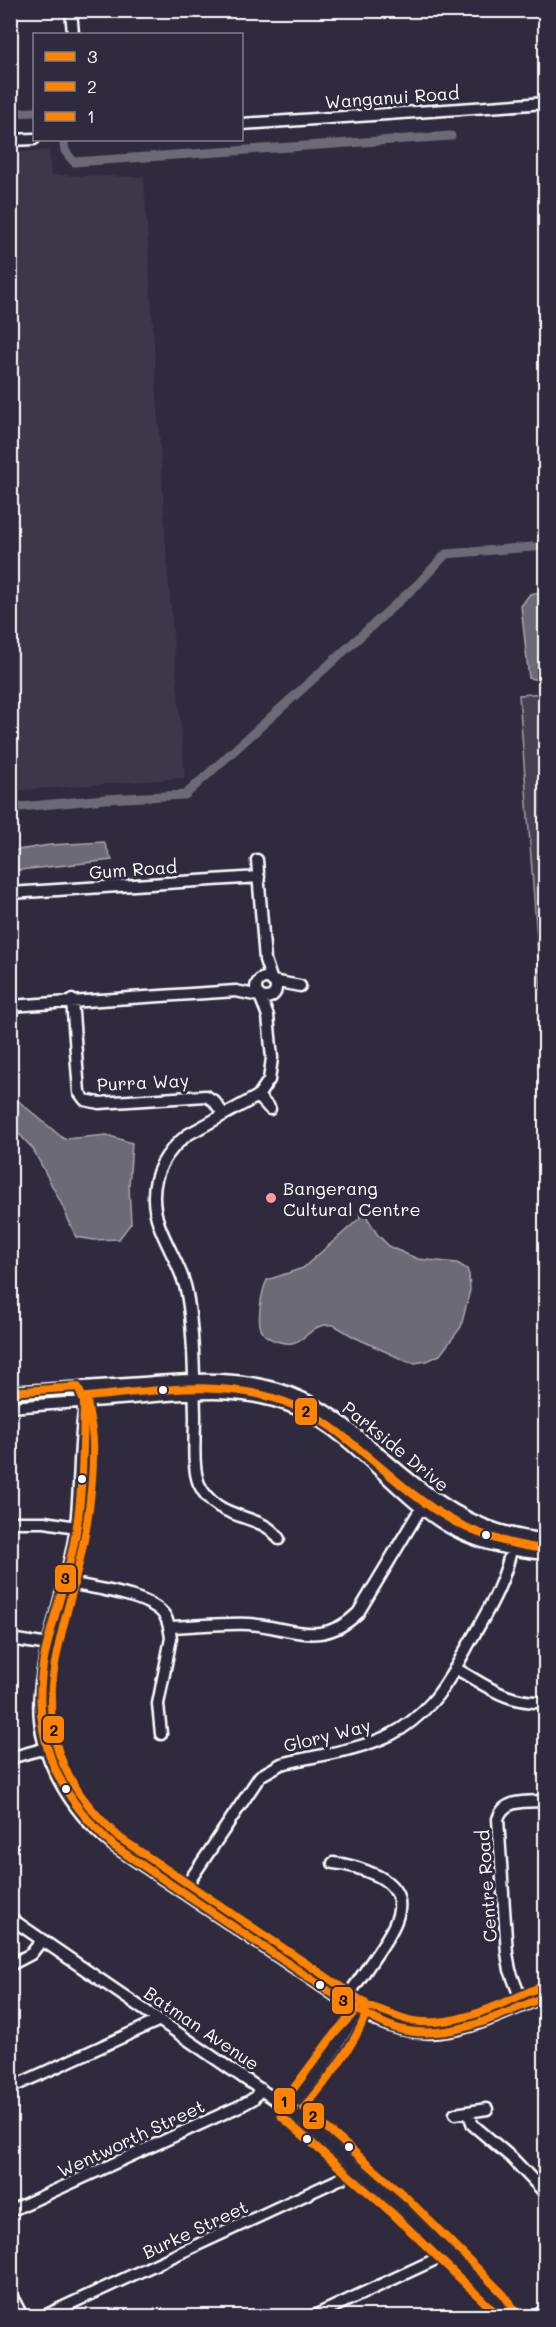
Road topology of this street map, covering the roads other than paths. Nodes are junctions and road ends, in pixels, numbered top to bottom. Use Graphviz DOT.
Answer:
graph roads {
  1 [pos="71,10"];
  2 [pos="73,33"];
  3 [pos="546,103"];
  4 [pos="243,124"];
  5 [pos="33,139"];
  6 [pos="10,140"];
  7 [pos="257,860"];
  8 [pos="259,877"];
  9 [pos="10,893"];
  10 [pos="265,960"];
  11 [pos="272,981"];
  12 [pos="258,982"];
  13 [pos="236,991"];
  14 [pos="274,994"];
  15 [pos="260,996"];
  16 [pos="72,1000"];
  17 [pos="10,1006"];
  18 [pos="268,1016"];
  19 [pos="258,1096"];
  20 [pos="270,1109"];
  21 [pos="224,1115"];
  22 [pos="194,1379"];
  23 [pos="78,1387"];
  24 [pos="10,1392"];
  25 [pos="194,1393"];
  26 [pos="80,1402"];
  27 [pos="10,1407"];
  28 [pos="429,1495"];
  29 [pos="421,1507"];
  30 [pos="10,1522"];
  31 [pos="76,1527"];
  32 [pos="513,1535"];
  33 [pos="279,1539"];
  34 [pos="546,1539"];
  35 [pos="511,1550"];
  36 [pos="546,1554"];
  37 [pos="64,1582"];
  38 [pos="170,1627"];
  39 [pos="10,1639"];
  40 [pos="49,1645"];
  41 [pos="455,1668"];
  42 [pos="546,1702"];
  43 [pos="161,1734"];
  44 [pos="46,1748"];
  45 [pos="10,1758"];
  46 [pos="546,1801"];
  47 [pos="333,1863"];
  48 [pos="182,1892"];
  49 [pos="10,1918"];
  50 [pos="42,1940"];
  51 [pos="10,1965"];
  52 [pos="546,1996"];
  53 [pos="344,2001"];
  54 [pos="523,2005"];
  55 [pos="361,2012"];
  56 [pos="160,2020"];
  57 [pos="10,2088"];
  58 [pos="261,2089"];
  59 [pos="289,2109"];
  60 [pos="487,2109"];
  61 [pos="468,2112"];
  62 [pos="455,2114"];
  63 [pos="359,2170"];
  64 [pos="546,2194"];
  65 [pos="10,2211"];
  66 [pos="447,2254"];
  67 [pos="10,2293"];
  68 [pos="496,2301"];
  69 [pos="546,2310"];
  70 [pos="22,2316"];
  71 [pos="44,2316"];
  72 [pos="314,2316"];
  73 [pos="506,2316"];
  74 [pos="516,2316"];
  75 [pos="537,2316"];
  1 -- 2 [label="street"];
  3 -- 4 [label="street, Wanganui Road"];
  5 -- 6 [label="street"];
  7 -- 8 [label="street"];
  8 -- 9 [label="street, Gum Road"];
  8 -- 10 [label="street"];
  10 -- 11 [label="street"];
  10 -- 12 [label="street"];
  11 -- 12 [label="street"];
  11 -- 14 [label="street"];
  11 -- 14 [label="street"];
  12 -- 13 [label="street"];
  12 -- 15 [label="street"];
  13 -- 15 [label="street"];
  13 -- 16 [label="street"];
  14 -- 15 [label="street"];
  14 -- 18 [label="street"];
  15 -- 18 [label="street"];
  16 -- 17 [label="street"];
  16 -- 21 [label="street, Purra Way"];
  18 -- 19 [label="street"];
  19 -- 20 [label="street"];
  19 -- 21 [label="street"];
  21 -- 22 [label="street"];
  22 -- 23 [label="street, Parkside Drive"];
  22 -- 25 [label="street"];
  22 -- 28 [label="street, Parkside Drive"];
  23 -- 24 [label="street, Parkside Drive"];
  23 -- 26 [label="street"];
  25 -- 26 [label="street, Parkside Drive"];
  25 -- 29 [label="street, Parkside Drive"];
  25 -- 33 [label="street"];
  26 -- 27 [label="street, Parkside Drive"];
  26 -- 31 [label="street"];
  28 -- 29 [label="street"];
  28 -- 32 [label="street, Parkside Drive"];
  29 -- 35 [label="street, Parkside Drive"];
  29 -- 38 [label="street"];
  30 -- 31 [label="street"];
  31 -- 37 [label="street"];
  32 -- 34 [label="street, Parkside Drive"];
  32 -- 35 [label="street, Glory Way"];
  35 -- 36 [label="street, Parkside Drive"];
  35 -- 41 [label="street, Glory Way"];
  37 -- 38 [label="street"];
  37 -- 40 [label="street"];
  38 -- 43 [label="street"];
  39 -- 40 [label="street"];
  40 -- 44 [label="street"];
  41 -- 42 [label="street"];
  41 -- 48 [label="street, Glory Way"];
  44 -- 45 [label="street"];
  44 -- 48 [label="street"];
  46 -- 54 [label="street, Centre Road"];
  47 -- 53 [label="street"];
  48 -- 53 [label="street"];
  49 -- 50 [label="street, Batman Avenue"];
  50 -- 51 [label="street"];
  50 -- 56 [label="street, Batman Avenue"];
  52 -- 54 [label="street"];
  53 -- 55 [label="street"];
  54 -- 55 [label="street"];
  55 -- 59 [label="street"];
  56 -- 57 [label="street"];
  56 -- 58 [label="street, Batman Avenue"];
  58 -- 59 [label="street, Batman Avenue"];
  58 -- 65 [label="street, Wentworth Street"];
  59 -- 63 [label="street, Batman Avenue"];
  60 -- 61 [label="street"];
  61 -- 62 [label="street"];
  61 -- 64 [label="street"];
  63 -- 66 [label="street, Batman Avenue"];
  63 -- 71 [label="street, Burke Street"];
  66 -- 68 [label="street, Batman Avenue"];
  66 -- 72 [label="street"];
  67 -- 70 [label="street"];
  68 -- 73 [label="street, Batman Avenue"];
  68 -- 74 [label="street, Batman Avenue"];
  69 -- 75 [label="street"];
}
